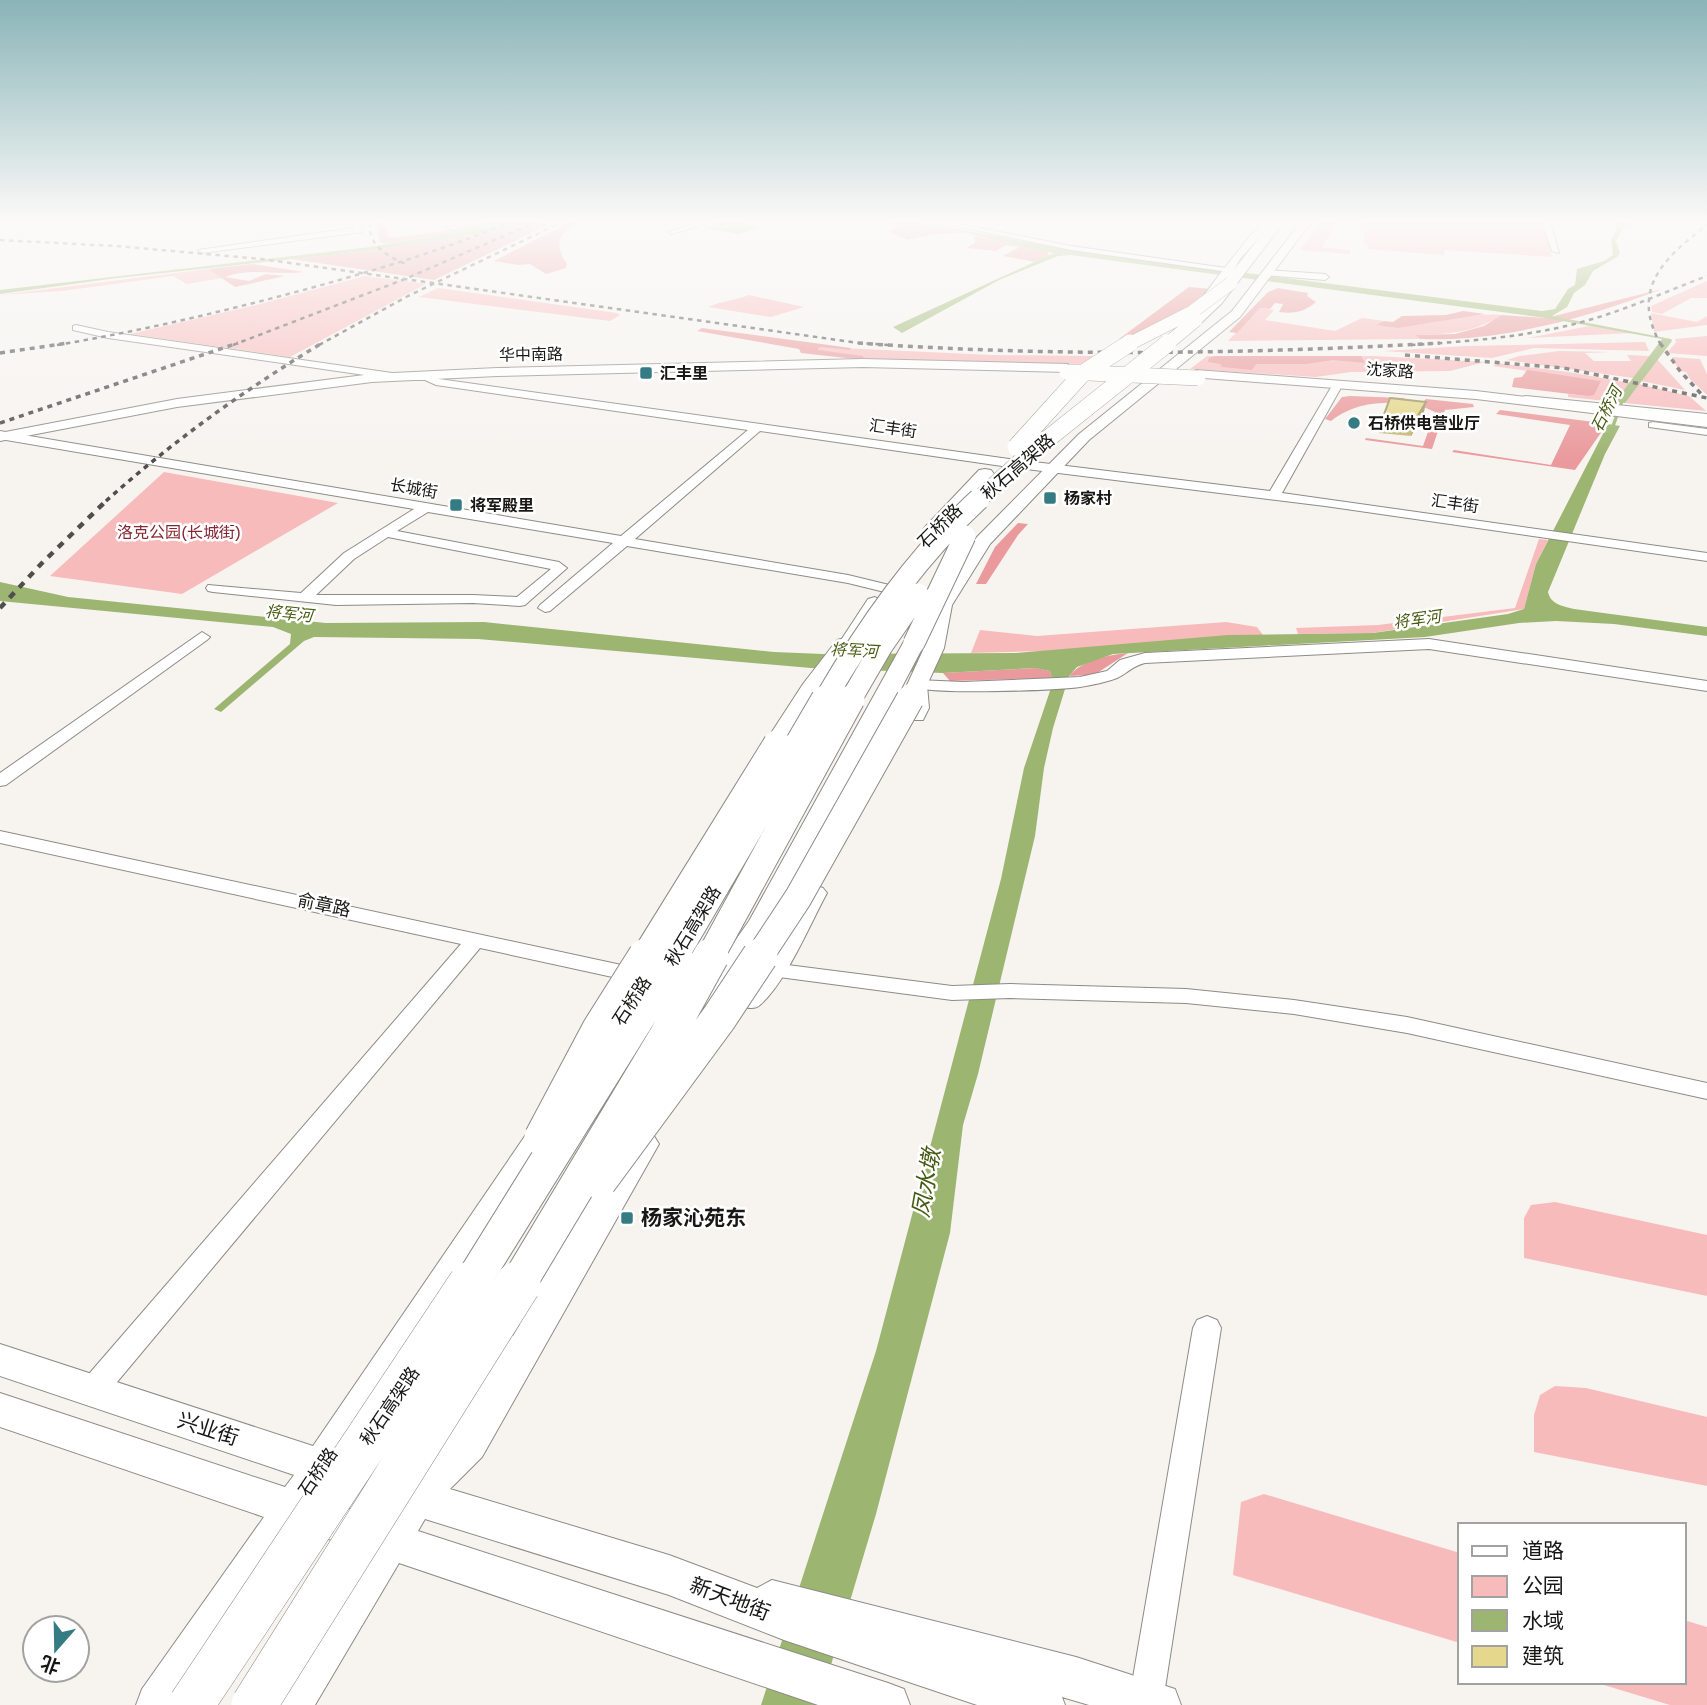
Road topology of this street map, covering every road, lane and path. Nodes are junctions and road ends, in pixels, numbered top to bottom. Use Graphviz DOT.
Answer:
graph roads {
  1 [pos="1203,302"];
  2 [pos="1204,302"];
  3 [pos="1211,302"];
  4 [pos="1230,302"];
  5 [pos="1244,302"];
  6 [pos="76,328"];
  7 [pos="1067,370"];
  8 [pos="399,377"];
  9 [pos="427,377"];
  10 [pos="1337,386"];
  11 [pos="1617,414"];
  12 [pos="1707,416"];
  13 [pos="759,426"];
  14 [pos="1707,428"];
  15 [pos="4,438"];
  16 [pos="1009,463"];
  17 [pos="1055,467"];
  18 [pos="1274,495"];
  19 [pos="426,507"];
  20 [pos="932,531"];
  21 [pos="386,533"];
  22 [pos="965,536"];
  23 [pos="625,541"];
  24 [pos="1707,557"];
  25 [pos="213,588"];
  26 [pos="886,588"];
  27 [pos="304,598"];
  28 [pos="944,602"];
  29 [pos="545,608"];
  30 [pos="202,637"];
  31 [pos="843,648"];
  32 [pos="825,676"];
  33 [pos="910,682"];
  34 [pos="1080,682"];
  35 [pos="1035,684"];
  36 [pos="1707,686"];
  37 [pos="0,781"];
  38 [pos="0,837"];
  39 [pos="476,939"];
  40 [pos="772,970"];
  41 [pos="648,978"];
  42 [pos="681,1040"];
  43 [pos="1707,1091"];
  44 [pos="447,1320"];
  45 [pos="496,1321"];
  46 [pos="1207,1328"];
  47 [pos="0,1360"];
  48 [pos="92,1391"];
  49 [pos="0,1410"];
  50 [pos="321,1467"];
  51 [pos="416,1498"];
  52 [pos="293,1510"];
  53 [pos="389,1542"];
  54 [pos="848,1631"];
  55 [pos="1153,1703"];
  56 [pos="158,1705"];
  57 [pos="191,1705"];
  58 [pos="254,1705"];
  59 [pos="290,1705"];
  60 [pos="888,1705"];
  61 [pos="1043,1705"];
  1 -- 20 [label="highway, bridge"];
  2 -- 16 [label="main road, 石桥路"];
  3 -- 44 [label="highway, 秋石高架路, bridge"];
  4 -- 22 [label="highway, 秋石高架路, bridge"];
  5 -- 17 [label="main road"];
  6 -- 8 [label="street, 汇丰街"];
  7 -- 8 [label="main road, 华中南路"];
  7 -- 9 [label="main road, 华中南路"];
  7 -- 10 [label="main road, 沈家路, bridge"];
  8 -- 9 [label="street, 汇丰街"];
  8 -- 15 [label="main road, 华中南路"];
  9 -- 13 [label="street, 汇丰街"];
  9 -- 15 [label="main road, 华中南路"];
  10 -- 11 [label="main road, 沈家路"];
  10 -- 11 [label="main road, 沈家路"];
  10 -- 18 [label="street"];
  11 -- 12 [label="street"];
  11 -- 14 [label="main road, 沈家路"];
  13 -- 16 [label="street, 汇丰街"];
  13 -- 23 [label="street"];
  15 -- 19 [label="street, 长城街"];
  16 -- 17 [label="street, 汇丰街"];
  16 -- 20 [label="main road, 石桥路"];
  17 -- 18 [label="street, 汇丰街"];
  17 -- 28 [label="main road"];
  18 -- 24 [label="street, 汇丰街"];
  19 -- 21 [label="street"];
  19 -- 23 [label="street, 长城街"];
  20 -- 26 [label="main road, 石桥路"];
  21 -- 27 [label="street"];
  21 -- 27 [label="street"];
  22 -- 42 [label="highway, bridge"];
  22 -- 45 [label="highway, 秋石高架路, bridge"];
  23 -- 26 [label="street, 长城街"];
  23 -- 29 [label="street"];
  25 -- 27 [label="street"];
  26 -- 28 [label="street, 长城街"];
  26 -- 31 [label="main road, 石桥路"];
  28 -- 33 [label="main road"];
  28 -- 33 [label="main road"];
  30 -- 37 [label="street"];
  31 -- 32 [label="highway"];
  32 -- 41 [label="main road, 石桥路"];
  32 -- 44 [label="highway, bridge"];
  33 -- 35 [label="street"];
  33 -- 40 [label="main road"];
  33 -- 42 [label="main road"];
  33 -- 45 [label="highway, bridge"];
  34 -- 35 [label="street"];
  34 -- 36 [label="street"];
  38 -- 39 [label="street, 俞章路"];
  39 -- 41 [label="street, 俞章路"];
  39 -- 48 [label="street"];
  40 -- 43 [label="street"];
  40 -- 51 [label="main road"];
  41 -- 50 [label="main road, 石桥路"];
  42 -- 51 [label="main road"];
  44 -- 57 [label="highway, 秋石高架路, bridge"];
  45 -- 58 [label="highway, 秋石高架路, bridge"];
  46 -- 55 [label="street"];
  47 -- 48 [label="main road, 兴业街"];
  48 -- 50 [label="main road, 兴业街"];
  49 -- 52 [label="main road"];
  50 -- 51 [label="main road, 兴业街"];
  50 -- 52 [label="main road, 石桥路"];
  51 -- 53 [label="main road"];
  51 -- 54 [label="main road, 新天地街"];
  52 -- 53 [label="main road"];
  52 -- 56 [label="main road, 石桥路"];
  53 -- 59 [label="main road"];
  53 -- 60 [label="main road"];
  54 -- 55 [label="main road"];
  54 -- 61 [label="main road, 新天地街"];
}
